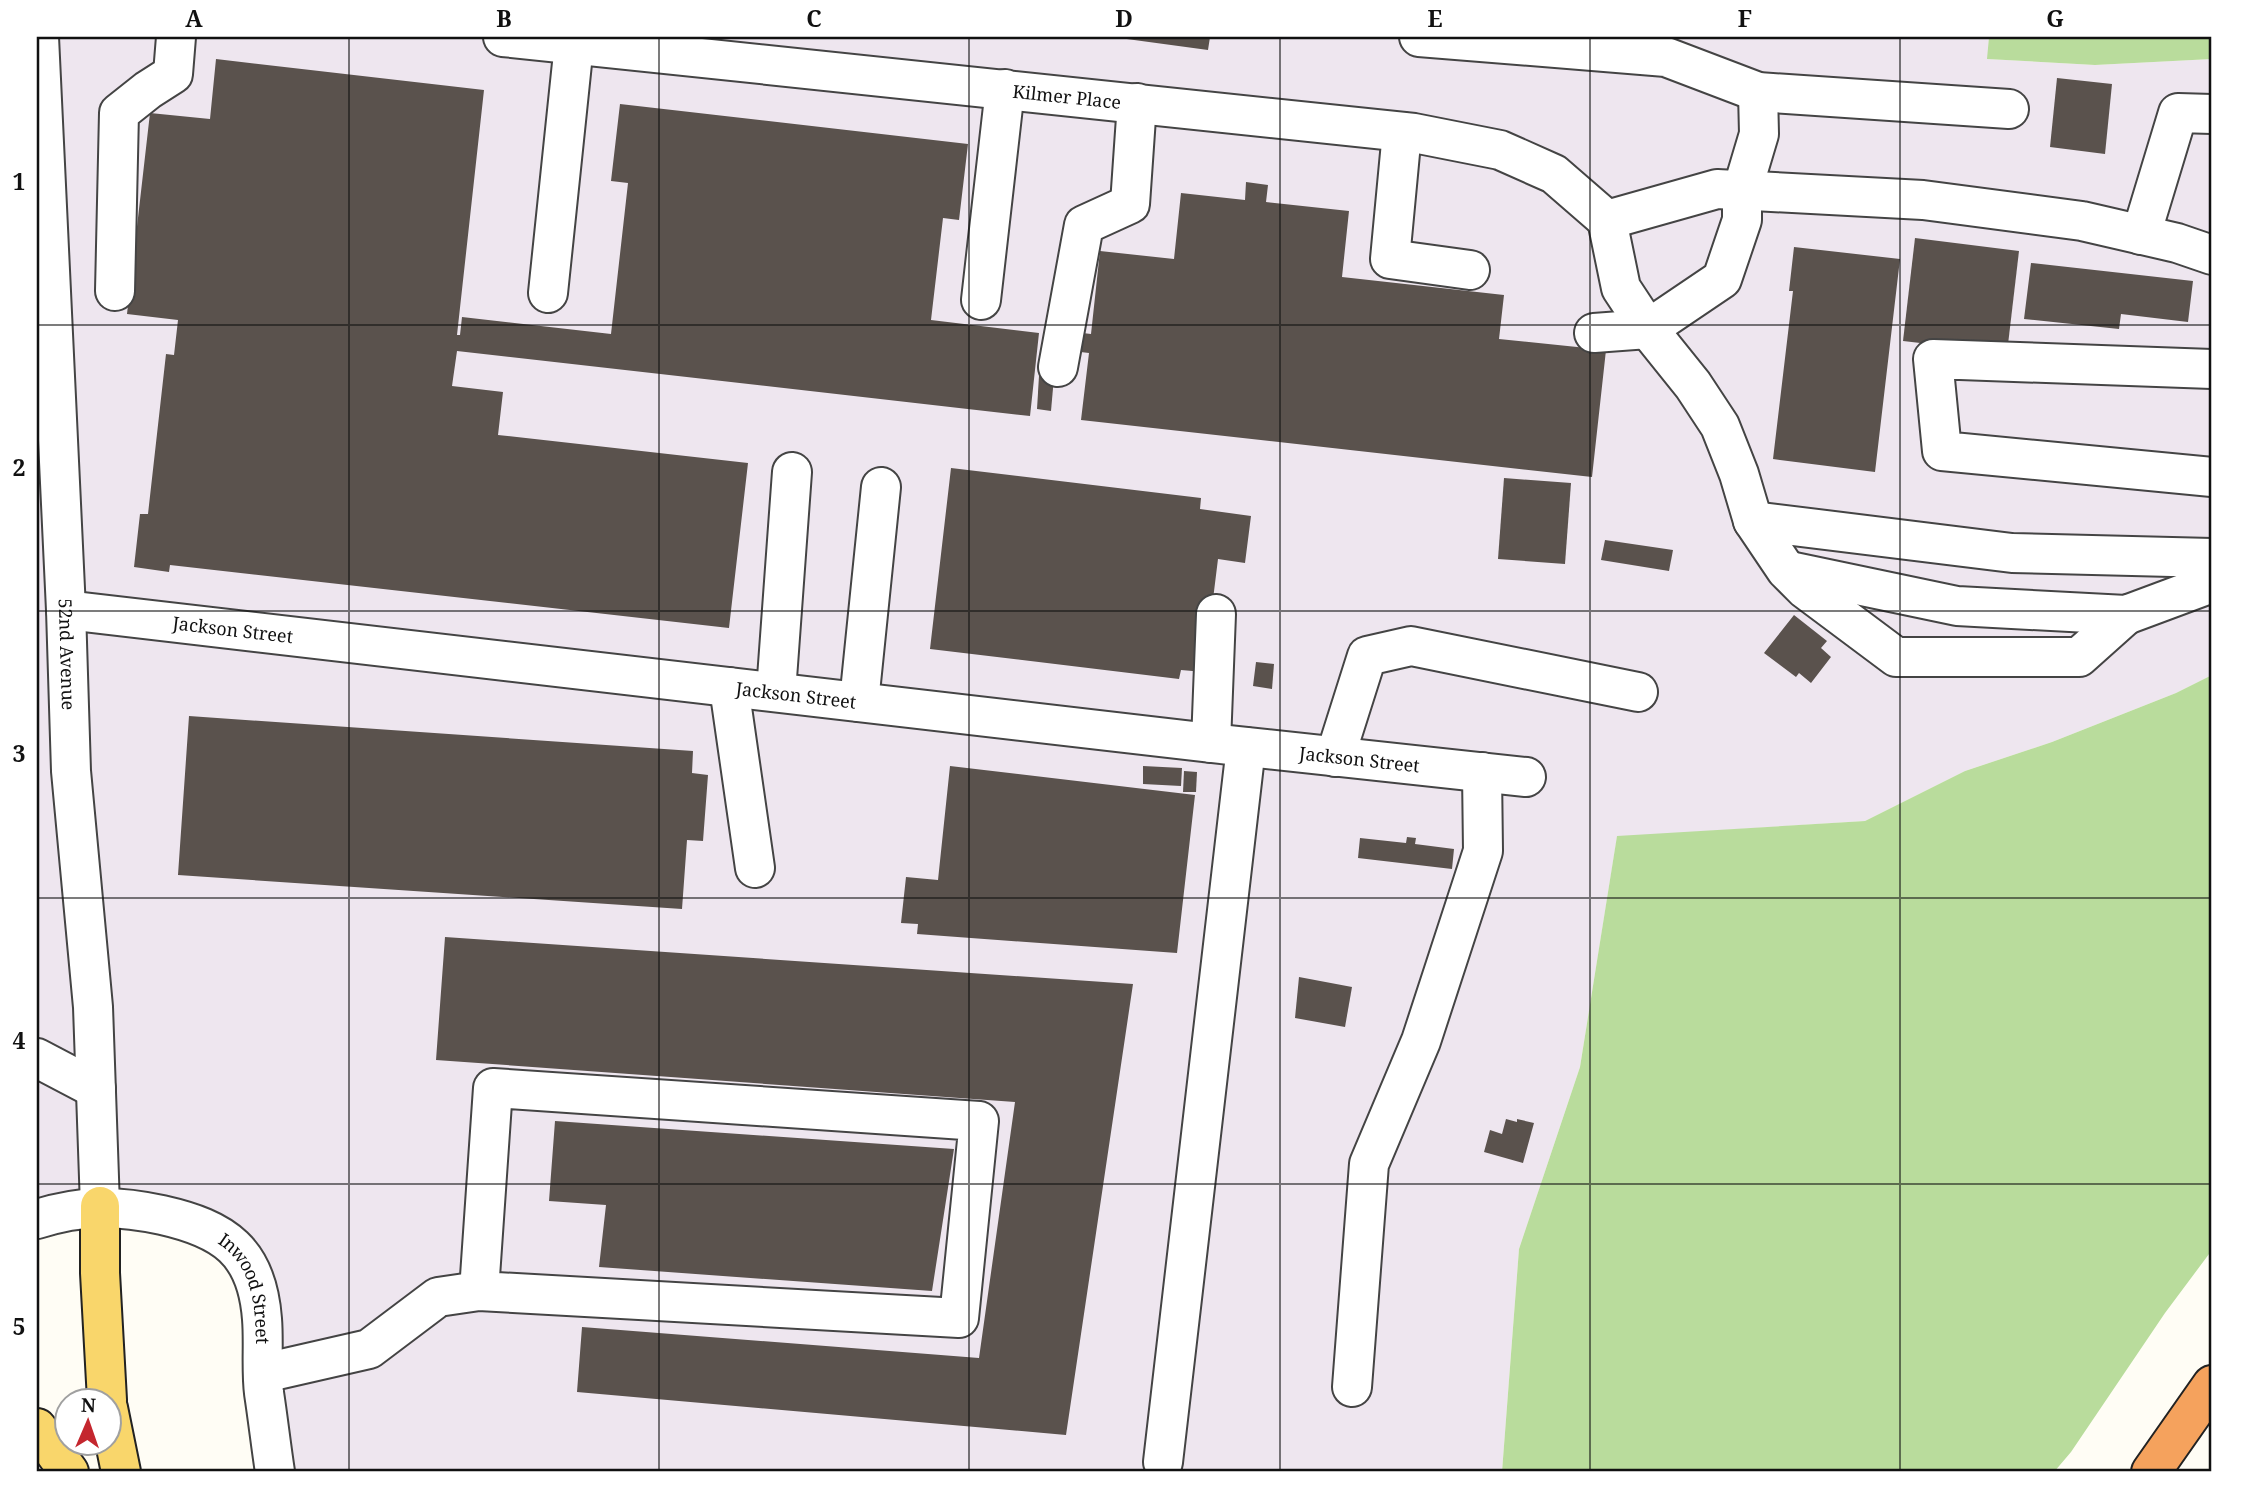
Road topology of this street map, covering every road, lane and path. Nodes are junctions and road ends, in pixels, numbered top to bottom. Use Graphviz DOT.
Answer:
graph roads {
  1 [pos="176,37"];
  2 [pos="503,37"];
  3 [pos="1419,37"];
  4 [pos="574,44"];
  5 [pos="38,53"];
  6 [pos="1005,89"];
  7 [pos="1758,92"];
  8 [pos="1137,103"];
  9 [pos="2009,109"];
  10 [pos="2212,114"];
  11 [pos="1402,132"];
  12 [pos="1742,191"];
  13 [pos="1607,220"];
  14 [pos="2141,235"];
  15 [pos="2212,256"];
  16 [pos="1470,270"];
  17 [pos="115,291"];
  18 [pos="548,293"];
  19 [pos="981,300"];
  20 [pos="1648,329"];
  21 [pos="1594,333"];
  22 [pos="1058,367"];
  23 [pos="2212,369"];
  24 [pos="792,472"];
  25 [pos="2212,477"];
  26 [pos="881,487"];
  27 [pos="1753,521"];
  28 [pos="2212,558"];
  29 [pos="1786,570"];
  30 [pos="2212,583"];
  31 [pos="66,610"];
  32 [pos="1216,614"];
  33 [pos="2126,615"];
  34 [pos="729,687"];
  35 [pos="776,692"];
  36 [pos="1638,692"];
  37 [pos="859,702"];
  38 [pos="1229,745"];
  39 [pos="1335,757"];
  40 [pos="1482,772"];
  41 [pos="1526,777"];
  42 [pos="755,868"];
  43 [pos="37,1058"];
  44 [pos="96,1089"];
  45 [pos="100,1206"];
  46 [pos="37,1219"];
  47 [pos="480,1291"];
  48 [pos="264,1373"];
  49 [pos="2212,1385"];
  50 [pos="106,1386"];
  51 [pos="1352,1387"];
  52 [pos="37,1428"];
  53 [pos="1163,1462"];
  54 [pos="69,1472"];
  55 [pos="275,1472"];
  56 [pos="2151,1472"];
  1 -- 17 [label="street"];
  2 -- 4 [label="street, Kilmer Place"];
  3 -- 7 [label="street"];
  4 -- 6 [label="street, Kilmer Place"];
  4 -- 18 [label="street"];
  5 -- 31 [label="street, 52nd Avenue"];
  6 -- 8 [label="street, Kilmer Place"];
  6 -- 19 [label="street"];
  7 -- 9 [label="street"];
  7 -- 12 [label="street"];
  8 -- 11 [label="street, Kilmer Place"];
  8 -- 22 [label="street"];
  10 -- 14 [label="street"];
  11 -- 13 [label="street, Kilmer Place"];
  11 -- 16 [label="street"];
  12 -- 13 [label="street"];
  12 -- 14 [label="street"];
  12 -- 20 [label="street"];
  13 -- 20 [label="street"];
  14 -- 15 [label="street"];
  20 -- 21 [label="street"];
  20 -- 27 [label="street"];
  23 -- 25 [label="street"];
  24 -- 35 [label="street"];
  26 -- 37 [label="street"];
  27 -- 28 [label="street"];
  27 -- 29 [label="street"];
  29 -- 33 [label="street"];
  29 -- 33 [label="street"];
  30 -- 33 [label="street"];
  31 -- 34 [label="street, Jackson Street"];
  31 -- 44 [label="street, 52nd Avenue"];
  32 -- 38 [label="street"];
  34 -- 35 [label="street, Jackson Street"];
  34 -- 42 [label="street"];
  35 -- 37 [label="street, Jackson Street"];
  36 -- 39 [label="street"];
  37 -- 38 [label="street, Jackson Street"];
  38 -- 39 [label="street, Jackson Street"];
  38 -- 53 [label="street"];
  39 -- 40 [label="street, Jackson Street"];
  40 -- 41 [label="street, Jackson Street"];
  40 -- 51 [label="street"];
  43 -- 44 [label="street"];
  44 -- 45 [label="street, 52nd Avenue"];
  45 -- 46 [label="street"];
  45 -- 48 [label="street, Inwood Street"];
  45 -- 50 [label="main road"];
  47 -- 47 [label="street"];
  47 -- 48 [label="street"];
  48 -- 55 [label="street, Inwood Street"];
  49 -- 56 [label="highway"];
  52 -- 54 [label="main road"];
}
